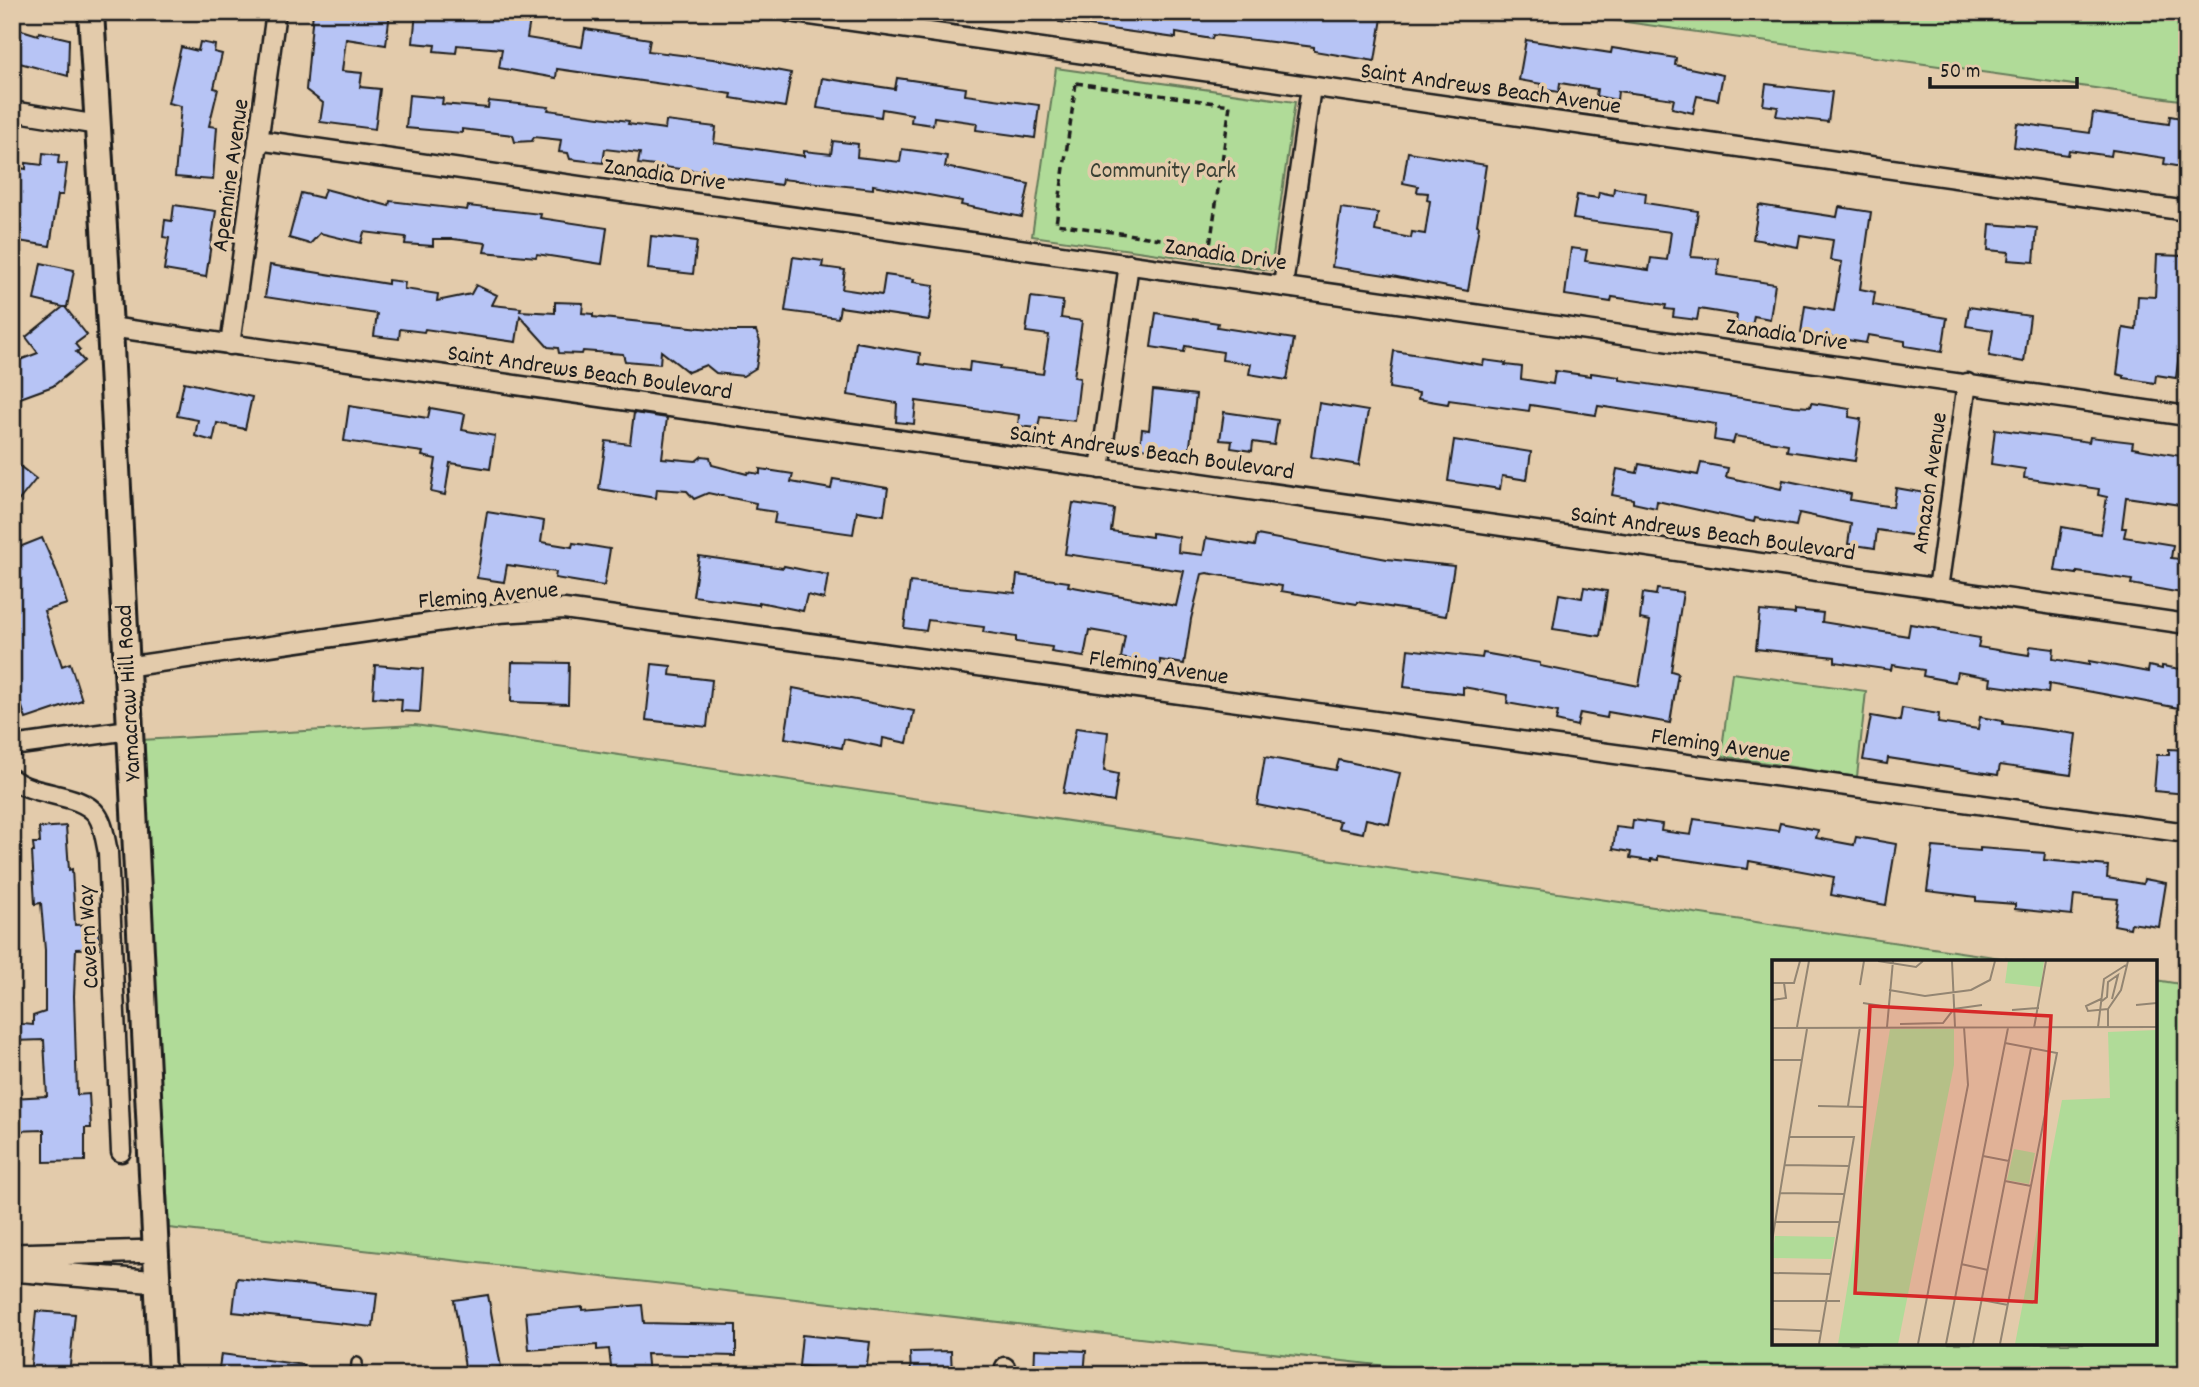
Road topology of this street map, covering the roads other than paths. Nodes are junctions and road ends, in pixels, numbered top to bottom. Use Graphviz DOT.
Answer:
graph roads {
  1 [pos="92,12"];
  2 [pos="276,12"];
  3 [pos="789,12"];
  4 [pos="1311,87"];
  5 [pos="12,111"];
  6 [pos="98,125"];
  7 [pos="258,140"];
  8 [pos="2187,211"];
  9 [pos="1129,264"];
  10 [pos="1283,286"];
  11 [pos="110,327"];
  12 [pos="230,345"];
  13 [pos="1967,383"];
  14 [pos="2187,415"];
  15 [pos="1100,469"];
  16 [pos="1938,589"];
  17 [pos="2187,624"];
  18 [pos="125,667"];
  19 [pos="129,730"];
  20 [pos="12,746"];
  21 [pos="12,779"];
  22 [pos="2187,833"];
  23 [pos="121,1152"];
  24 [pos="156,1251"];
  25 [pos="12,1255"];
  26 [pos="12,1270"];
  27 [pos="158,1282"];
  28 [pos="357,1363"];
  29 [pos="162,1375"];
  30 [pos="356,1375"];
  1 -- 6 [label="main road, Yamacraw Hill Road"];
  2 -- 7 [label="street, Apennine Avenue"];
  3 -- 4 [label="street, Saint Andrews Beach Avenue"];
  4 -- 8 [label="street, Saint Andrews Beach Avenue"];
  4 -- 10 [label="street"];
  5 -- 6 [label="street"];
  6 -- 11 [label="main road, Yamacraw Hill Road"];
  7 -- 9 [label="street, Zanadia Drive"];
  7 -- 12 [label="street, Apennine Avenue"];
  9 -- 10 [label="street, Zanadia Drive"];
  9 -- 15 [label="street"];
  10 -- 13 [label="street, Zanadia Drive"];
  11 -- 12 [label="street, Saint Andrews Beach Boulevard"];
  11 -- 18 [label="main road, Yamacraw Hill Road"];
  12 -- 15 [label="street, Saint Andrews Beach Boulevard"];
  13 -- 14 [label="street, Zanadia Drive"];
  13 -- 16 [label="street, Amazon Avenue"];
  15 -- 16 [label="street, Saint Andrews Beach Boulevard"];
  16 -- 17 [label="street, Saint Andrews Beach Boulevard"];
  18 -- 19 [label="main road, Yamacraw Hill Road"];
  18 -- 22 [label="street, Fleming Avenue"];
  19 -- 20 [label="street"];
  19 -- 24 [label="main road, Yamacraw Hill Road"];
  21 -- 23 [label="street, Cavern Way"];
  24 -- 25 [label="street"];
  24 -- 27 [label="main road, Yamacraw Hill Road"];
  26 -- 27 [label="street"];
  27 -- 29 [label="main road, Yamacraw Hill Road"];
  28 -- 30 [label="lane"];
}
